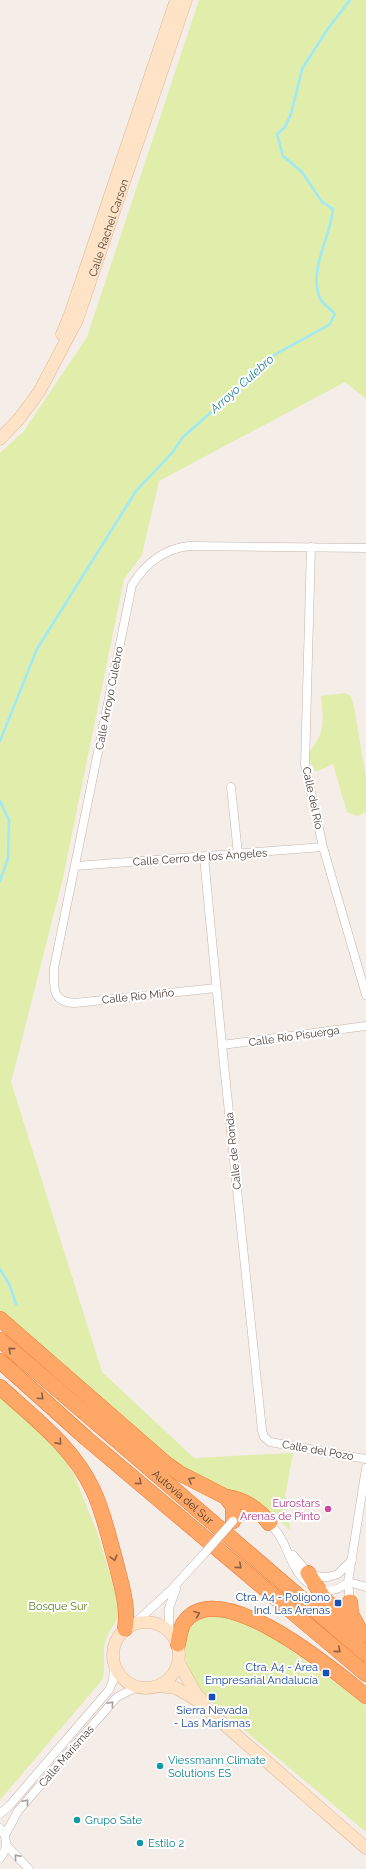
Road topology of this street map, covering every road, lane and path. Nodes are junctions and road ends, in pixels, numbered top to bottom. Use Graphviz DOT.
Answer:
graph roads {
  1 [pos="176,0"];
  2 [pos="186,0"];
  3 [pos="0,429"];
  4 [pos="0,439"];
  5 [pos="311,546"];
  6 [pos="366,548"];
  7 [pos="231,787"];
  8 [pos="324,847"];
  9 [pos="238,854"];
  10 [pos="204,857"];
  11 [pos="76,866"];
  12 [pos="216,988"];
  13 [pos="366,995"];
  14 [pos="60,1001"];
  15 [pos="366,1026"];
  16 [pos="222,1045"];
  17 [pos="0,1319"];
  18 [pos="0,1340"];
  19 [pos="30,1345"];
  20 [pos="0,1361"];
  21 [pos="6,1368"];
  22 [pos="0,1387"];
  23 [pos="270,1442"];
  24 [pos="366,1459"];
  25 [pos="366,1468"];
  26 [pos="168,1485"];
  27 [pos="226,1497"];
  28 [pos="233,1521"];
  29 [pos="268,1523"];
  30 [pos="287,1546"];
  31 [pos="352,1560"];
  32 [pos="308,1573"];
  33 [pos="338,1574"];
  34 [pos="181,1579"];
  35 [pos="348,1582"];
  36 [pos="366,1587"];
  37 [pos="316,1588"];
  38 [pos="350,1602"];
  39 [pos="130,1626"];
  40 [pos="169,1631"];
  41 [pos="364,1633"];
  42 [pos="178,1644"];
  43 [pos="366,1654"];
  44 [pos="179,1663"];
  45 [pos="114,1665"];
  46 [pos="366,1674"];
  47 [pos="160,1686"];
  48 [pos="137,1687"];
  49 [pos="366,1696"];
  50 [pos="192,1698"];
  51 [pos="0,1814"];
  52 [pos="0,1828"];
  53 [pos="5,1835"];
  54 [pos="366,1842"];
  55 [pos="6,1845"];
  56 [pos="366,1848"];
  57 [pos="366,1853"];
  58 [pos="0,1858"];
  59 [pos="29,1869"];
  1 -- 3 [label="main road, Calle Rachel Carson"];
  2 -- 4 [label="main road, Calle Rachel Carson"];
  5 -- 6 [label="street, Calle Arroyo Culebro"];
  5 -- 8 [label="street, Calle del Río"];
  5 -- 11 [label="street, Calle Arroyo Culebro"];
  7 -- 9 [label="street"];
  8 -- 9 [label="street, Calle Cerro de los Ángeles"];
  8 -- 13 [label="street, Calle del Río"];
  9 -- 10 [label="street, Calle Cerro de los Ángeles"];
  10 -- 11 [label="street, Calle Cerro de los Ángeles"];
  10 -- 12 [label="street, Calle de Ronda"];
  11 -- 14 [label="street, Calle Arroyo Culebro"];
  12 -- 14 [label="street, Calle Río Miño"];
  12 -- 16 [label="street, Calle de Ronda"];
  15 -- 16 [label="street, Calle Río Pisuerga"];
  16 -- 23 [label="street, Calle de Ronda"];
  17 -- 19 [label="highway"];
  26 -- 18 [label="highway, Autovía del Sur, one-way"];
  19 -- 26 [label="highway"];
  27 -- 19 [label="highway, one-way"];
  20 -- 21 [label="highway, Autovía del Sur"];
  21 -- 46 [label="highway, Autovía del Sur, one-way"];
  22 -- 39 [label="highway, one-way"];
  23 -- 24 [label="street, Calle del Pozo"];
  25 -- 31 [label="street"];
  26 -- 43 [label="highway, Autovía del Sur"];
  27 -- 28 [label="highway"];
  27 -- 29 [label="highway"];
  28 -- 29 [label="street"];
  28 -- 34 [label="street, bridge"];
  29 -- 30 [label="street"];
  30 -- 32 [label="street"];
  30 -- 37 [label="street"];
  31 -- 33 [label="street"];
  31 -- 35 [label="street"];
  32 -- 33 [label="street"];
  32 -- 37 [label="highway"];
  33 -- 35 [label="street"];
  34 -- 39 [label="street"];
  34 -- 40 [label="street"];
  35 -- 36 [label="street"];
  35 -- 37 [label="street"];
  35 -- 38 [label="street"];
  37 -- 41 [label="highway"];
  38 -- 41 [label="highway"];
  39 -- 40 [label="main road"];
  39 -- 45 [label="main road"];
  40 -- 42 [label="main road"];
  42 -- 44 [label="main road"];
  42 -- 49 [label="highway, one-way"];
  44 -- 47 [label="main road"];
  44 -- 54 [label="main road"];
  45 -- 48 [label="main road"];
  45 -- 51 [label="street, Calle Marismas"];
  47 -- 48 [label="main road"];
  47 -- 50 [label="main road"];
  53 -- 48 [label="street, Calle Marismas, one-way"];
  50 -- 56 [label="main road"];
  50 -- 57 [label="main road"];
  52 -- 53 [label="street"];
  53 -- 55 [label="street"];
  55 -- 58 [label="street"];
  59 -- 55 [label="street, one-way"];
}
